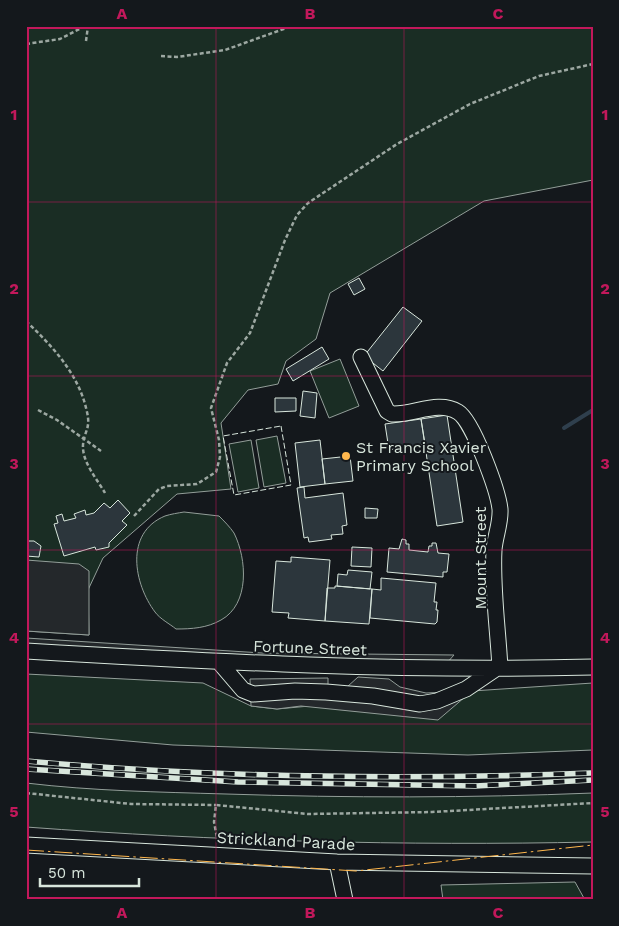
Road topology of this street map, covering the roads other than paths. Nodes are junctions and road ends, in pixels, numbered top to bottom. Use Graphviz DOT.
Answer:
graph roads {
  1 [pos="361,357"];
  2 [pos="26,651"];
  3 [pos="219,662"];
  4 [pos="593,667"];
  5 [pos="371,668"];
  6 [pos="498,668"];
  7 [pos="367,695"];
  8 [pos="26,845"];
  9 [pos="593,860"];
  10 [pos="337,862"];
  11 [pos="545,864"];
  12 [pos="562,865"];
  13 [pos="593,866"];
  14 [pos="593,879"];
  15 [pos="345,900"];
  1 -- 6 [label="street, Mount Street"];
  2 -- 3 [label="street, Fortune Street"];
  3 -- 5 [label="street, Fortune Street"];
  3 -- 7 [label="street"];
  4 -- 6 [label="street, Fortune Street"];
  5 -- 6 [label="street, Fortune Street"];
  5 -- 7 [label="street"];
  6 -- 7 [label="street"];
  8 -- 10 [label="street, Strickland Parade"];
  9 -- 11 [label="street, Strickland Parade"];
  10 -- 11 [label="street, Strickland Parade"];
  10 -- 15 [label="street"];
  11 -- 12 [label="street, Strickland Parade"];
  12 -- 13 [label="street, Strickland Parade"];
  12 -- 14 [label="street"];
}
